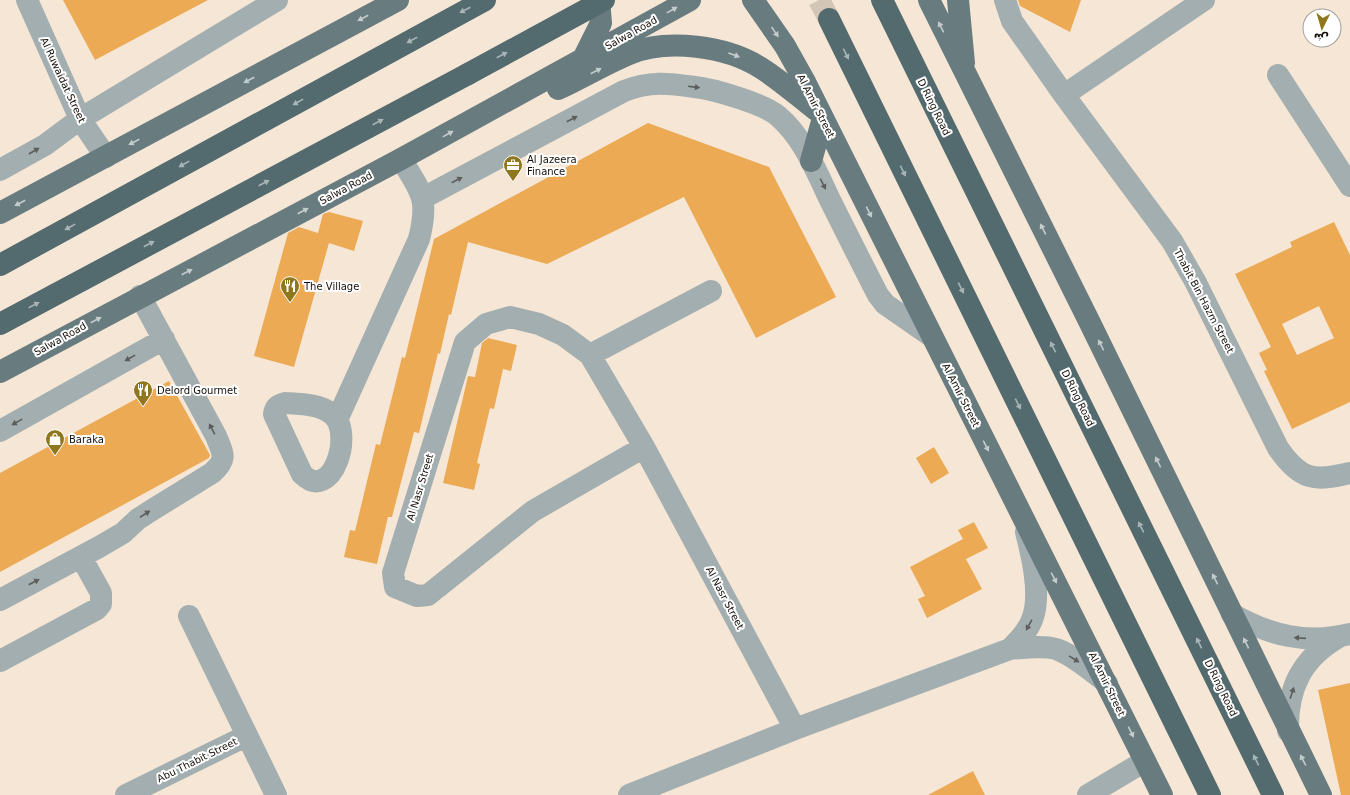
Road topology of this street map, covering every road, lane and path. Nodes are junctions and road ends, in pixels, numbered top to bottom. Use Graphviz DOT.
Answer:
graph roads {
  1 [pos="27,0"];
  2 [pos="277,0"];
  3 [pos="398,0"];
  4 [pos="485,0"];
  5 [pos="599,0"];
  6 [pos="604,0"];
  7 [pos="690,0"];
  8 [pos="753,0"];
  9 [pos="882,0"];
  10 [pos="929,0"];
  11 [pos="958,0"];
  12 [pos="1005,0"];
  13 [pos="1204,0"];
  14 [pos="829,19"];
  15 [pos="583,59"];
  16 [pos="965,74"];
  17 [pos="1278,75"];
  18 [pos="1064,95"];
  19 [pos="495,108"];
  20 [pos="822,116"];
  21 [pos="80,119"];
  22 [pos="106,157"];
  23 [pos="401,159"];
  24 [pos="811,161"];
  25 [pos="0,170"];
  26 [pos="1350,186"];
  27 [pos="423,198"];
  28 [pos="0,214"];
  29 [pos="0,265"];
  30 [pos="711,291"];
  31 [pos="140,296"];
  32 [pos="0,324"];
  33 [pos="931,336"];
  34 [pos="164,339"];
  35 [pos="590,354"];
  36 [pos="0,372"];
  37 [pos="337,420"];
  38 [pos="0,432"];
  39 [pos="644,447"];
  40 [pos="1350,473"];
  41 [pos="1023,519"];
  42 [pos="81,557"];
  43 [pos="0,600"];
  44 [pos="1232,614"];
  45 [pos="188,616"];
  46 [pos="1345,635"];
  47 [pos="1010,649"];
  48 [pos="0,661"];
  49 [pos="1107,683"];
  50 [pos="796,729"];
  51 [pos="1288,731"];
  52 [pos="246,736"];
  53 [pos="1145,762"];
  54 [pos="126,795"];
  55 [pos="276,795"];
  56 [pos="629,795"];
  57 [pos="1088,795"];
  58 [pos="1162,795"];
  59 [pos="1210,795"];
  60 [pos="1273,795"];
  61 [pos="1321,795"];
  1 -- 21 [label="street, Al Ruwaidat Street"];
  2 -- 21 [label="street"];
  3 -- 22 [label="main road, one-way"];
  4 -- 29 [label="highway, one-way"];
  5 -- 15 [label="main road"];
  32 -- 6 [label="highway, one-way, bridge"];
  15 -- 7 [label="main road, Salwa Road, one-way"];
  8 -- 20 [label="main road, Al Amir Street, one-way"];
  60 -- 9 [label="highway, D Ring Road, one-way"];
  16 -- 10 [label="main road, one-way"];
  11 -- 16 [label="main road"];
  12 -- 18 [label="street, Thabit Bin Hazm Street"];
  13 -- 18 [label="street"];
  14 -- 59 [label="highway, one-way"];
  15 -- 19 [label="main road, Salwa Road"];
  44 -- 16 [label="main road, one-way"];
  17 -- 26 [label="street"];
  18 -- 40 [label="street, Thabit Bin Hazm Street"];
  19 -- 20 [label="main road, one-way"];
  23 -- 19 [label="main road, Salwa Road, one-way"];
  20 -- 24 [label="main road"];
  20 -- 33 [label="main road, Al Amir Street, one-way"];
  21 -- 22 [label="street, Al Ruwaidat Street"];
  25 -- 21 [label="street, one-way"];
  22 -- 28 [label="main road, one-way"];
  23 -- 27 [label="street"];
  31 -- 23 [label="main road, Salwa Road, one-way"];
  27 -- 24 [label="street, one-way"];
  24 -- 33 [label="street, one-way"];
  27 -- 37 [label="street"];
  30 -- 35 [label="street"];
  31 -- 34 [label="street"];
  36 -- 31 [label="main road, Salwa Road, one-way"];
  33 -- 41 [label="main road, Al Amir Street, one-way"];
  34 -- 38 [label="street, one-way"];
  42 -- 34 [label="street, one-way"];
  35 -- 39 [label="street, Al Nasr Street"];
  35 -- 39 [label="street, Al Nasr Street"];
  39 -- 50 [label="street, Al Nasr Street"];
  41 -- 47 [label="street, one-way"];
  41 -- 49 [label="main road, Al Amir Street, one-way"];
  43 -- 42 [label="street, one-way"];
  42 -- 48 [label="street"];
  46 -- 44 [label="street, one-way"];
  51 -- 44 [label="main road, one-way"];
  45 -- 52 [label="street, Abu Thabit Street"];
  51 -- 46 [label="street, one-way"];
  47 -- 49 [label="street, one-way"];
  47 -- 50 [label="street"];
  49 -- 53 [label="main road, Al Amir Street, one-way"];
  50 -- 56 [label="street"];
  61 -- 51 [label="main road, one-way"];
  52 -- 54 [label="street, Abu Thabit Street"];
  52 -- 55 [label="street, Abu Thabit Street"];
  53 -- 57 [label="street"];
  53 -- 58 [label="main road, Al Amir Street"];
}
